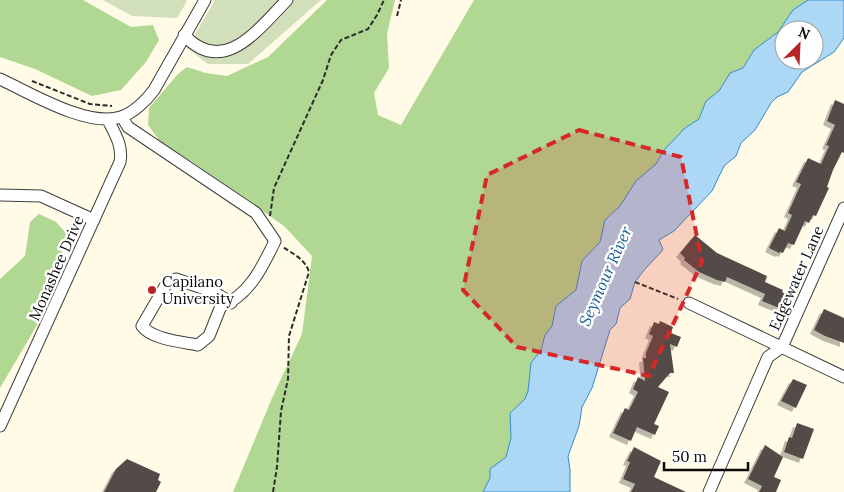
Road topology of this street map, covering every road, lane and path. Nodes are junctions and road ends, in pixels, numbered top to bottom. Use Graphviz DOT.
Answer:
graph roads {
  1 [pos="205,0"];
  2 [pos="287,0"];
  3 [pos="384,0"];
  4 [pos="400,0"];
  5 [pos="397,16"];
  6 [pos="184,35"];
  7 [pos="0,79"];
  8 [pos="27,79"];
  9 [pos="122,117"];
  10 [pos="108,120"];
  11 [pos="0,195"];
  12 [pos="844,208"];
  13 [pos="94,220"];
  14 [pos="266,227"];
  15 [pos="275,241"];
  16 [pos="635,282"];
  17 [pos="230,303"];
  18 [pos="690,304"];
  19 [pos="782,346"];
  20 [pos="844,377"];
  21 [pos="0,426"];
  22 [pos="273,492"];
  23 [pos="709,492"];
  1 -- 6 [label="street"];
  2 -- 6 [label="street"];
  3 -- 14 [label="path"];
  4 -- 5 [label="path"];
  6 -- 9 [label="street"];
  7 -- 10 [label="street"];
  8 -- 9 [label="path"];
  9 -- 10 [label="street"];
  9 -- 14 [label="street"];
  10 -- 13 [label="street, Monashee Drive"];
  11 -- 13 [label="street"];
  12 -- 19 [label="street, Edgewater Lane"];
  13 -- 21 [label="street, Monashee Drive"];
  14 -- 15 [label="street"];
  15 -- 17 [label="street"];
  15 -- 22 [label="path"];
  16 -- 18 [label="path"];
  17 -- 17 [label="street"];
  18 -- 19 [label="street"];
  19 -- 20 [label="street"];
  19 -- 23 [label="street, Edgewater Lane"];
}
